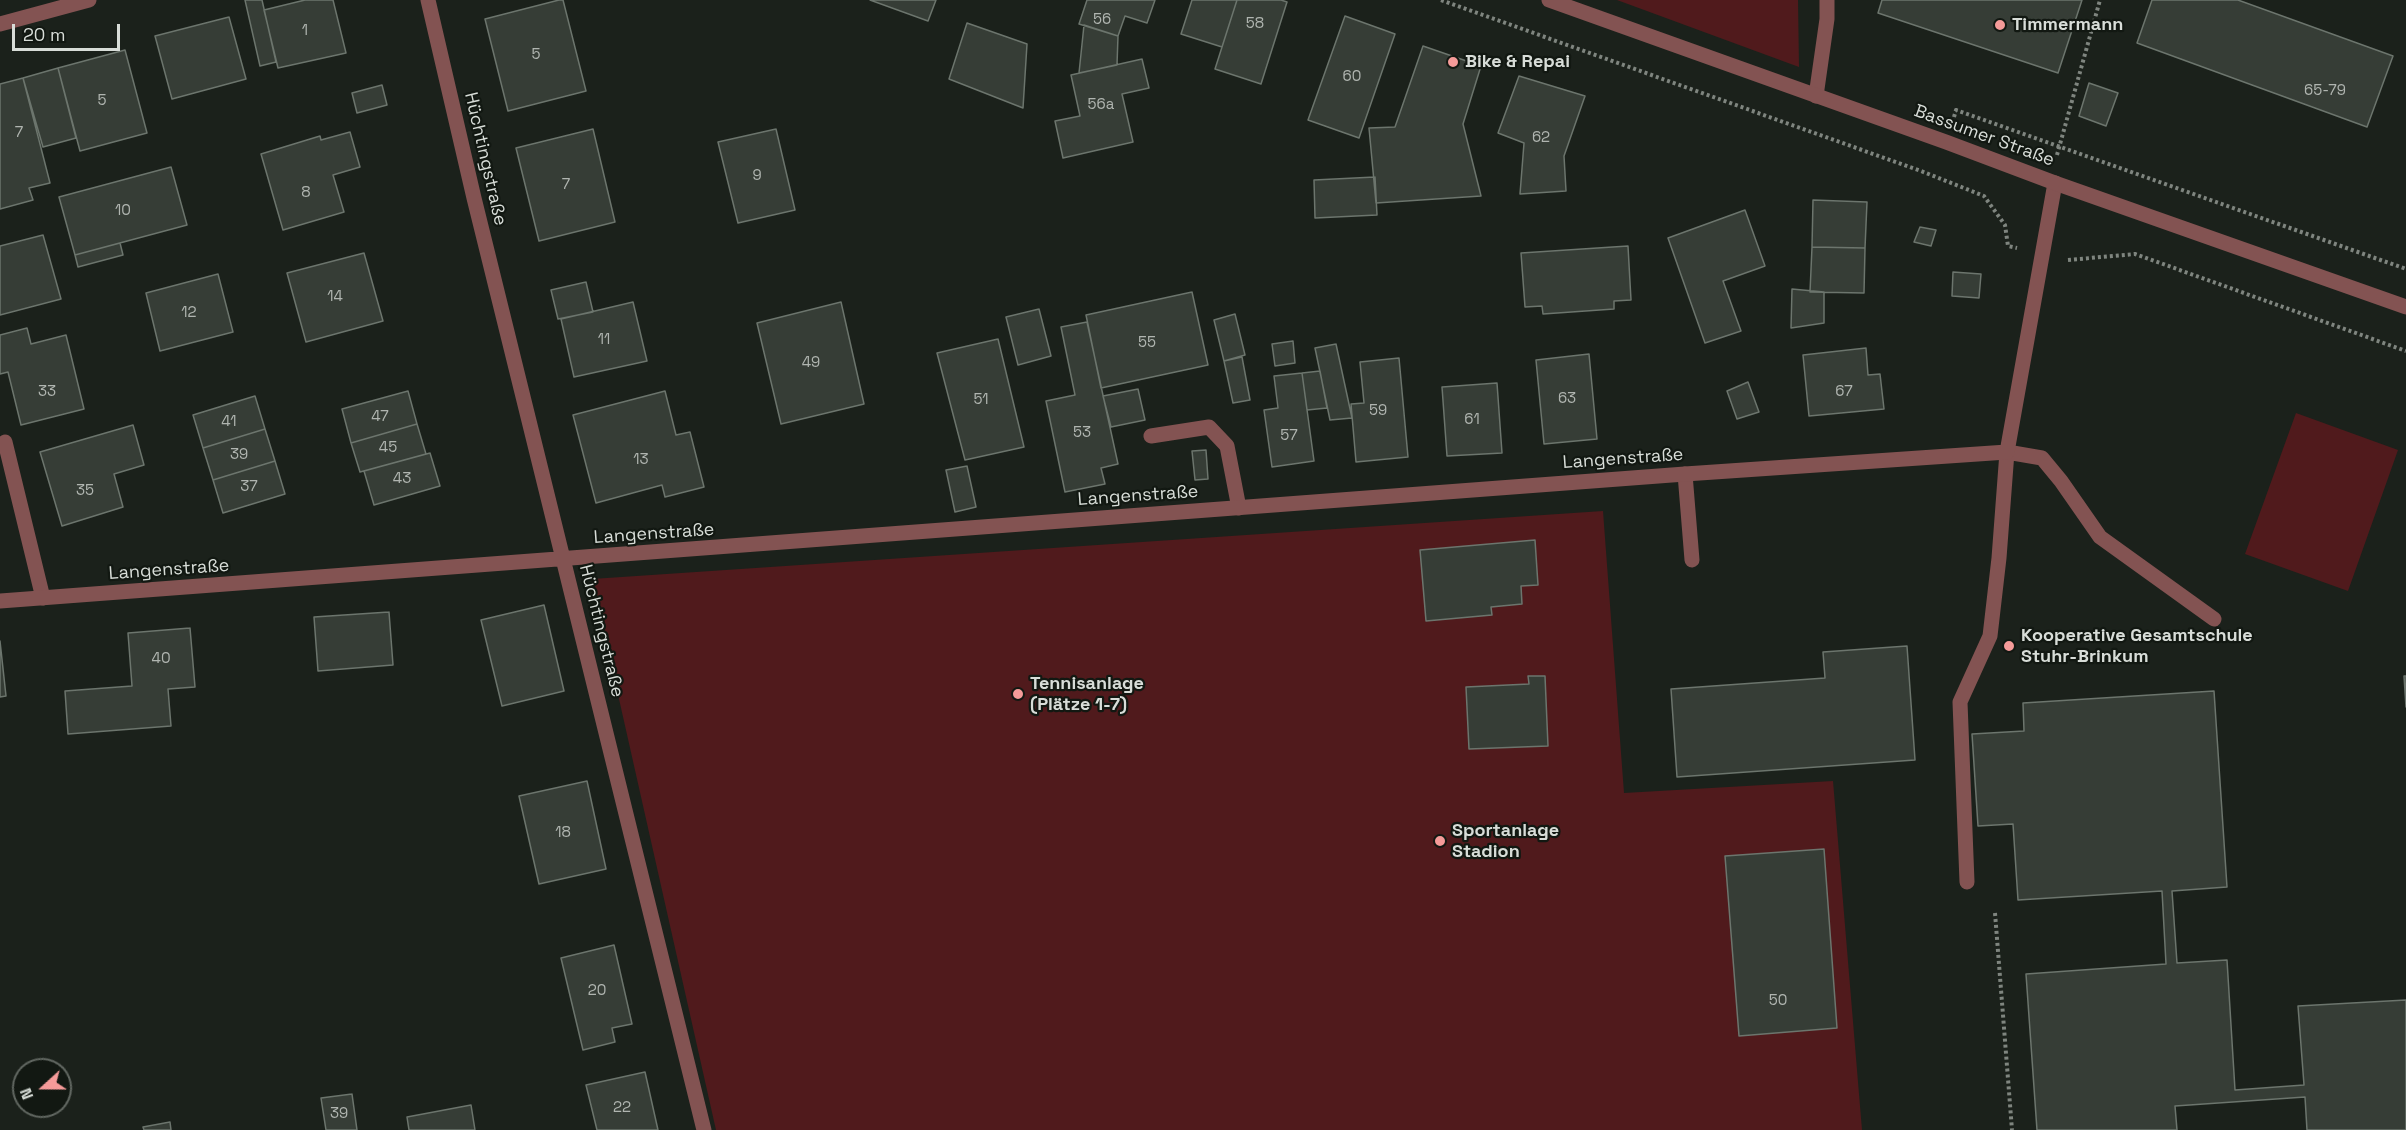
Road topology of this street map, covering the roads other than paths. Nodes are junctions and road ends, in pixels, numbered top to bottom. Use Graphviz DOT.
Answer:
graph roads {
  1 [pos="89,0"];
  2 [pos="428,0"];
  3 [pos="1549,0"];
  4 [pos="1827,0"];
  5 [pos="0,24"];
  6 [pos="1816,96"];
  7 [pos="2055,183"];
  8 [pos="2406,307"];
  9 [pos="1151,436"];
  10 [pos="5,442"];
  11 [pos="2007,452"];
  12 [pos="1685,474"];
  13 [pos="1239,508"];
  14 [pos="563,560"];
  15 [pos="1692,560"];
  16 [pos="43,598"];
  17 [pos="0,601"];
  18 [pos="2214,619"];
  19 [pos="1967,882"];
  20 [pos="704,1130"];
  1 -- 5 [label="street"];
  2 -- 14 [label="street, Hüchtingstraße"];
  3 -- 6 [label="street, Bassumer Straße"];
  4 -- 6 [label="street"];
  6 -- 7 [label="street, Bassumer Straße"];
  7 -- 8 [label="street, Bassumer Straße"];
  7 -- 11 [label="street"];
  9 -- 13 [label="street"];
  10 -- 16 [label="street"];
  11 -- 12 [label="street, Langenstraße"];
  11 -- 18 [label="street, Langenstraße"];
  11 -- 19 [label="street"];
  12 -- 13 [label="street, Langenstraße"];
  12 -- 15 [label="street"];
  13 -- 14 [label="street, Langenstraße"];
  14 -- 16 [label="street, Langenstraße"];
  14 -- 20 [label="street, Hüchtingstraße"];
  16 -- 17 [label="street, Langenstraße"];
}
